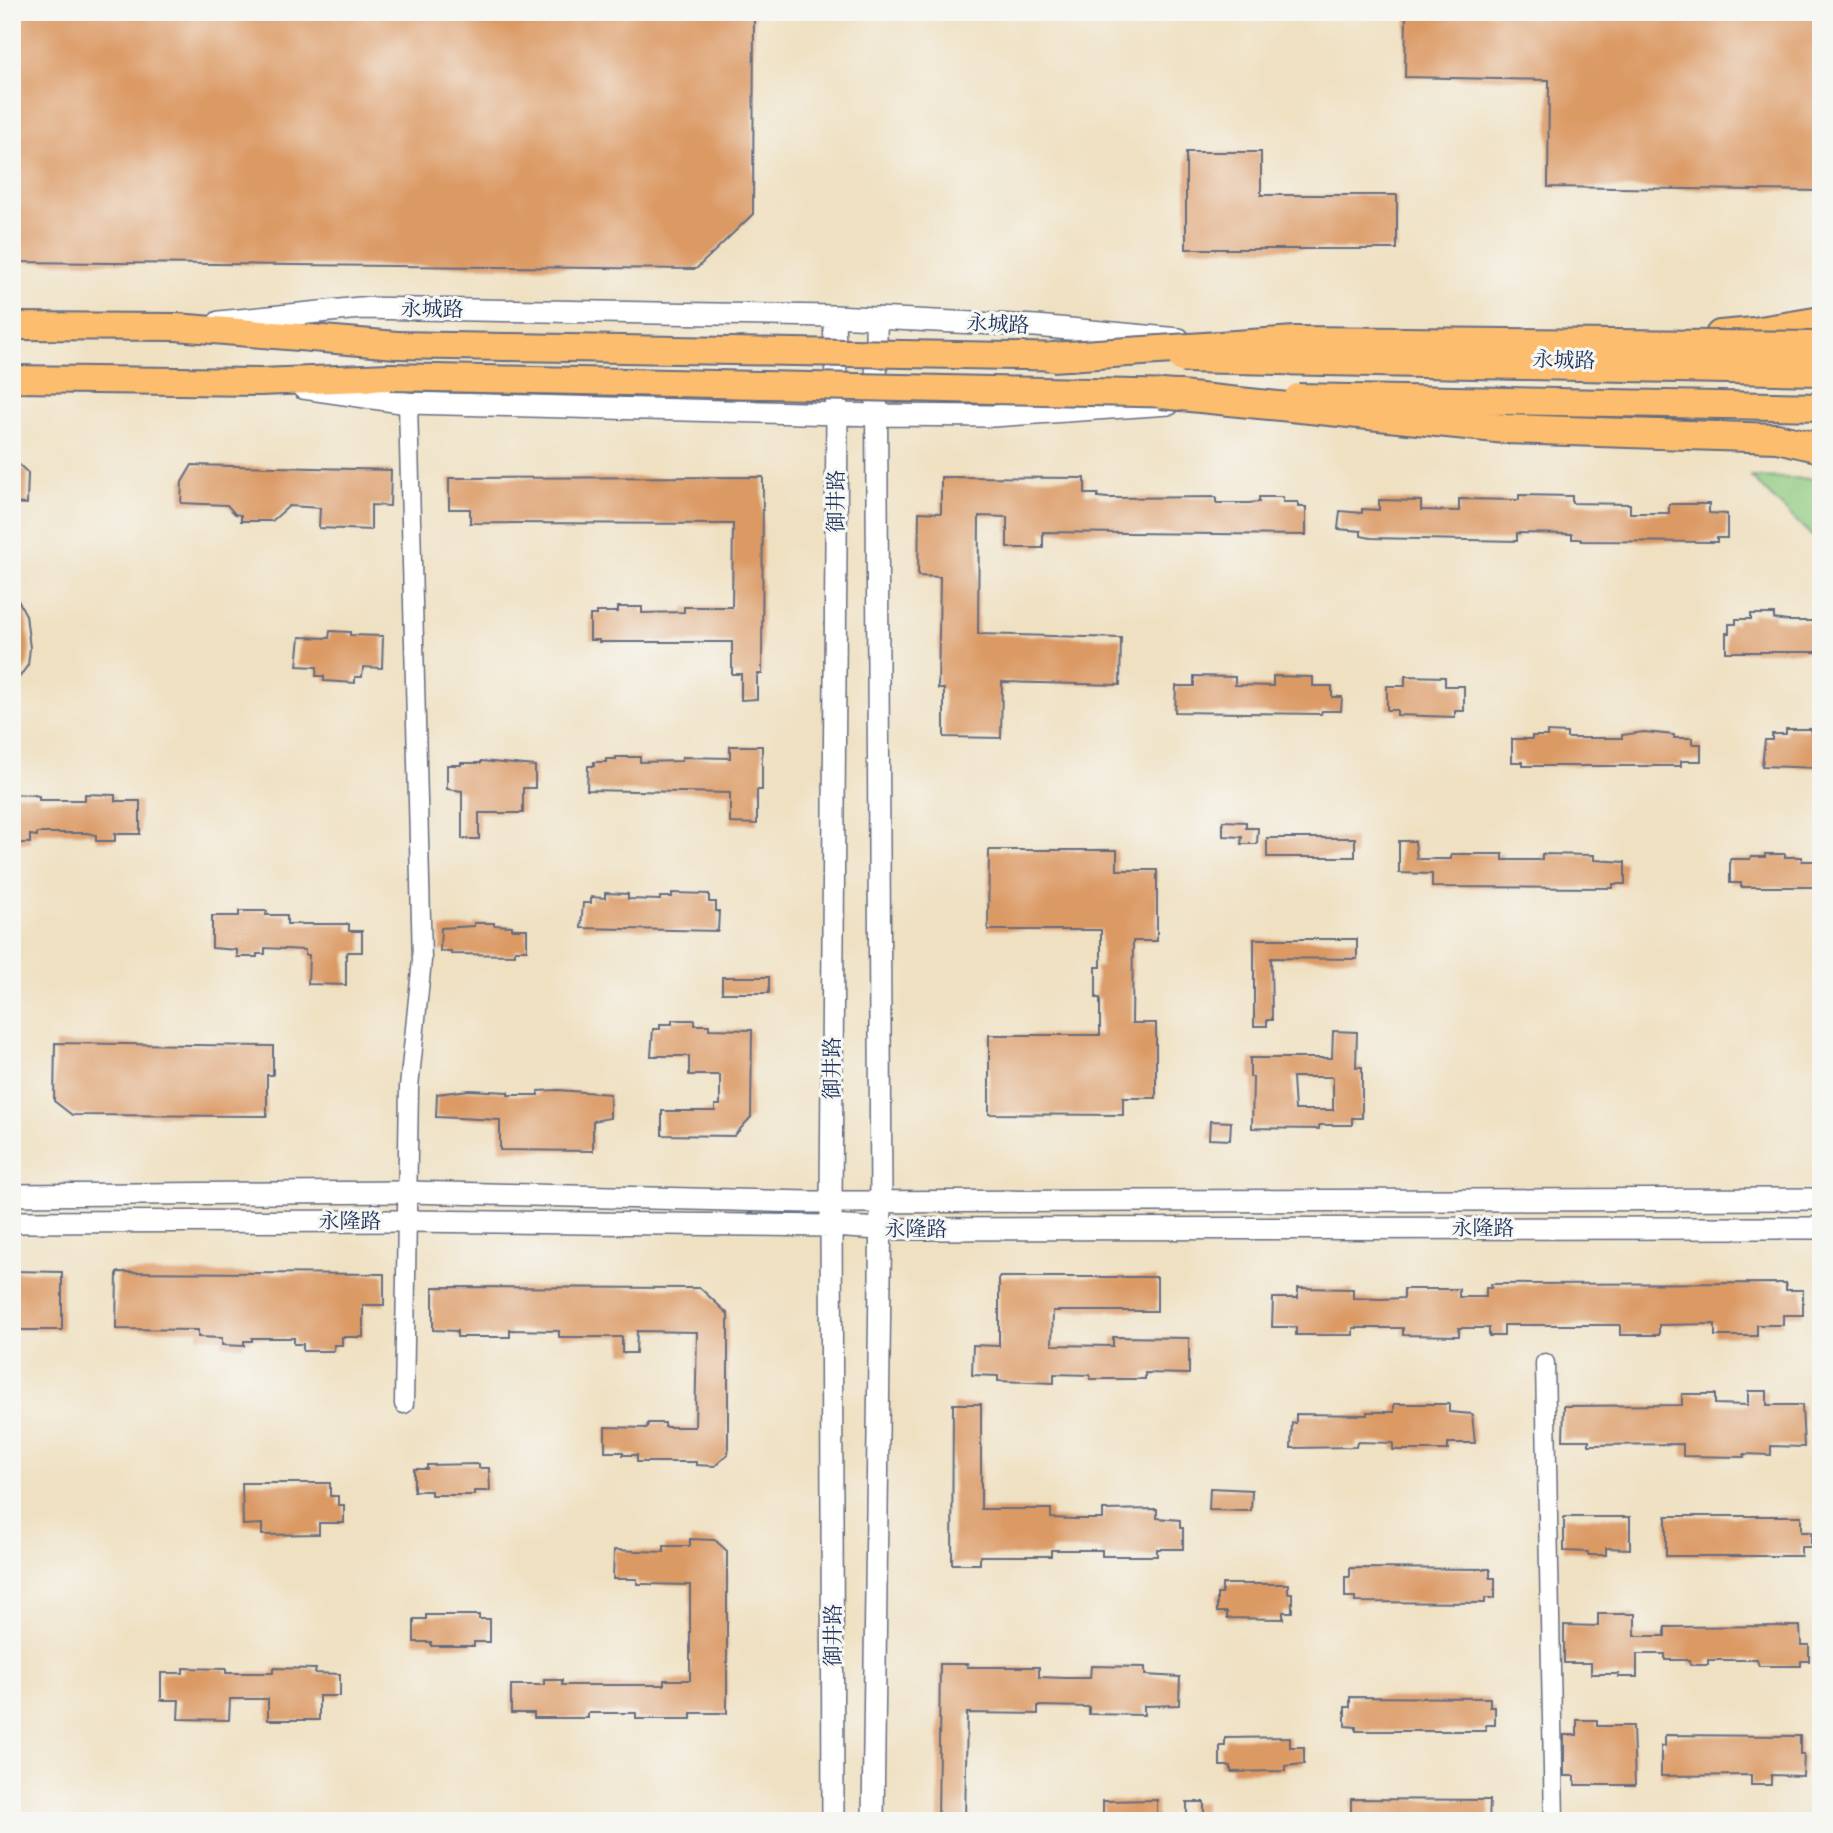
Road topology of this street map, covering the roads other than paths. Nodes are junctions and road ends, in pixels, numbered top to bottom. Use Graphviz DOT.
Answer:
graph roads {
  1 [pos="834,316"];
  2 [pos="876,318"];
  3 [pos="1821,321"];
  4 [pos="12,326"];
  5 [pos="176,327"];
  6 [pos="1616,343"];
  7 [pos="1821,346"];
  8 [pos="1052,357"];
  9 [pos="1821,370"];
  10 [pos="12,379"];
  11 [pos="260,382"];
  12 [pos="1161,394"];
  13 [pos="408,404"];
  14 [pos="1821,409"];
  15 [pos="837,414"];
  16 [pos="877,415"];
  17 [pos="1821,446"];
  18 [pos="407,1192"];
  19 [pos="12,1195"];
  20 [pos="1821,1199"];
  21 [pos="831,1202"];
  22 [pos="881,1202"];
  23 [pos="407,1221"];
  24 [pos="12,1222"];
  25 [pos="831,1226"];
  26 [pos="1821,1228"];
  27 [pos="880,1229"];
  28 [pos="1545,1363"];
  29 [pos="404,1404"];
  30 [pos="833,1821"];
  31 [pos="873,1821"];
  32 [pos="1554,1821"];
  1 -- 2 [label="street, 永城路"];
  1 -- 5 [label="street, 永城路"];
  1 -- 15 [label="street, 御井路"];
  2 -- 9 [label="street, 永城路"];
  2 -- 16 [label="street, 御井路"];
  3 -- 6 [label="highway, bridge"];
  4 -- 5 [label="main road, 永城路"];
  5 -- 8 [label="main road, 永城路, bridge"];
  6 -- 7 [label="highway, bridge"];
  6 -- 8 [label="highway, bridge"];
  8 -- 9 [label="main road, 永城路, bridge"];
  10 -- 11 [label="main road"];
  11 -- 12 [label="main road, bridge"];
  11 -- 13 [label="street"];
  12 -- 14 [label="main road, bridge"];
  12 -- 17 [label="highway, bridge"];
  13 -- 15 [label="street"];
  13 -- 18 [label="street"];
  14 -- 16 [label="street"];
  15 -- 16 [label="street"];
  15 -- 21 [label="street, 御井路"];
  16 -- 22 [label="street, 御井路"];
  18 -- 19 [label="street, 永隆路"];
  18 -- 21 [label="street, 永隆路"];
  18 -- 23 [label="street"];
  20 -- 22 [label="street, 永隆路"];
  21 -- 22 [label="street, 永隆路"];
  21 -- 25 [label="street, 御井路"];
  22 -- 27 [label="street, 御井路"];
  23 -- 24 [label="street, 永隆路"];
  23 -- 25 [label="street, 永隆路"];
  23 -- 29 [label="street"];
  25 -- 27 [label="street, 永隆路"];
  25 -- 30 [label="street, 御井路"];
  26 -- 27 [label="street, 永隆路"];
  27 -- 31 [label="street, 御井路"];
  28 -- 32 [label="street"];
}
